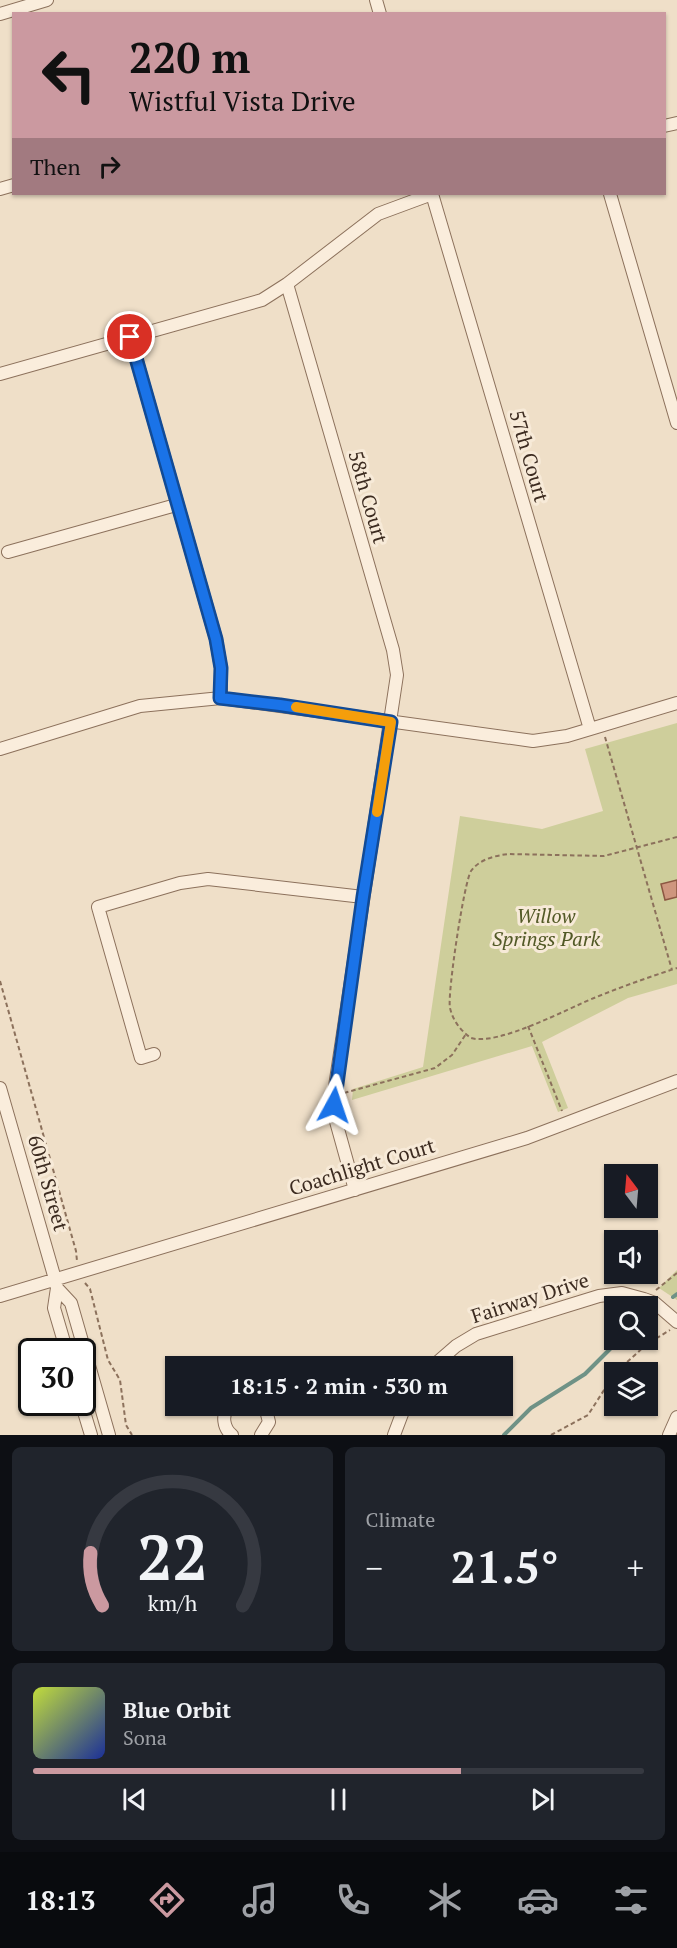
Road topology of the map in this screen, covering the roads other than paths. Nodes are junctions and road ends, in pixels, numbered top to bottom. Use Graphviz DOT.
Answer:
graph roads {
  1 [pos="47,0"];
  2 [pos="0,14"];
  3 [pos="429,195"];
  4 [pos="432,195"];
  5 [pos="610,195"];
  6 [pos="287,284"];
  7 [pos="130,337"];
  8 [pos="0,374"];
  9 [pos="677,423"];
  10 [pos="176,505"];
  11 [pos="8,552"];
  12 [pos="220,698"];
  13 [pos="677,703"];
  14 [pos="391,722"];
  15 [pos="596,727"];
  16 [pos="0,749"];
  17 [pos="363,897"];
  18 [pos="154,1054"];
  19 [pos="677,1081"];
  20 [pos="0,1088"];
  21 [pos="355,1190"];
  22 [pos="56,1284"];
  23 [pos="0,1296"];
  24 [pos="674,1325"];
  25 [pos="63,1338"];
  26 [pos="444,1356"];
  27 [pos="85,1416"];
  28 [pos="224,1416"];
  29 [pos="267,1416"];
  30 [pos="401,1416"];
  31 [pos="677,1419"];
  32 [pos="91,1435"];
  33 [pos="109,1435"];
  34 [pos="232,1435"];
  35 [pos="261,1435"];
  36 [pos="394,1435"];
  37 [pos="669,1435"];
  1 -- 2 [label="street"];
  3 -- 6 [label="street"];
  4 -- 15 [label="street, 57th Court"];
  5 -- 9 [label="street"];
  6 -- 7 [label="street"];
  6 -- 14 [label="street, 58th Court"];
  7 -- 8 [label="street"];
  7 -- 10 [label="street"];
  10 -- 11 [label="street"];
  10 -- 12 [label="street"];
  12 -- 14 [label="street"];
  12 -- 16 [label="street"];
  13 -- 15 [label="street"];
  14 -- 15 [label="street"];
  14 -- 17 [label="street, 58th Court"];
  17 -- 18 [label="street"];
  17 -- 21 [label="street, 58th Court"];
  19 -- 21 [label="street, Coachlight Court"];
  20 -- 22 [label="street, 60th Street"];
  21 -- 22 [label="street, Coachlight Court"];
  22 -- 23 [label="street, Coachlight Court"];
  22 -- 25 [label="street, 60th Street"];
  22 -- 33 [label="street, 60th Street"];
  24 -- 26 [label="street, Fairway Drive"];
  27 -- 32 [label="street"];
  28 -- 34 [label="street"];
  29 -- 35 [label="street"];
  30 -- 36 [label="street"];
  31 -- 37 [label="street"];
}
